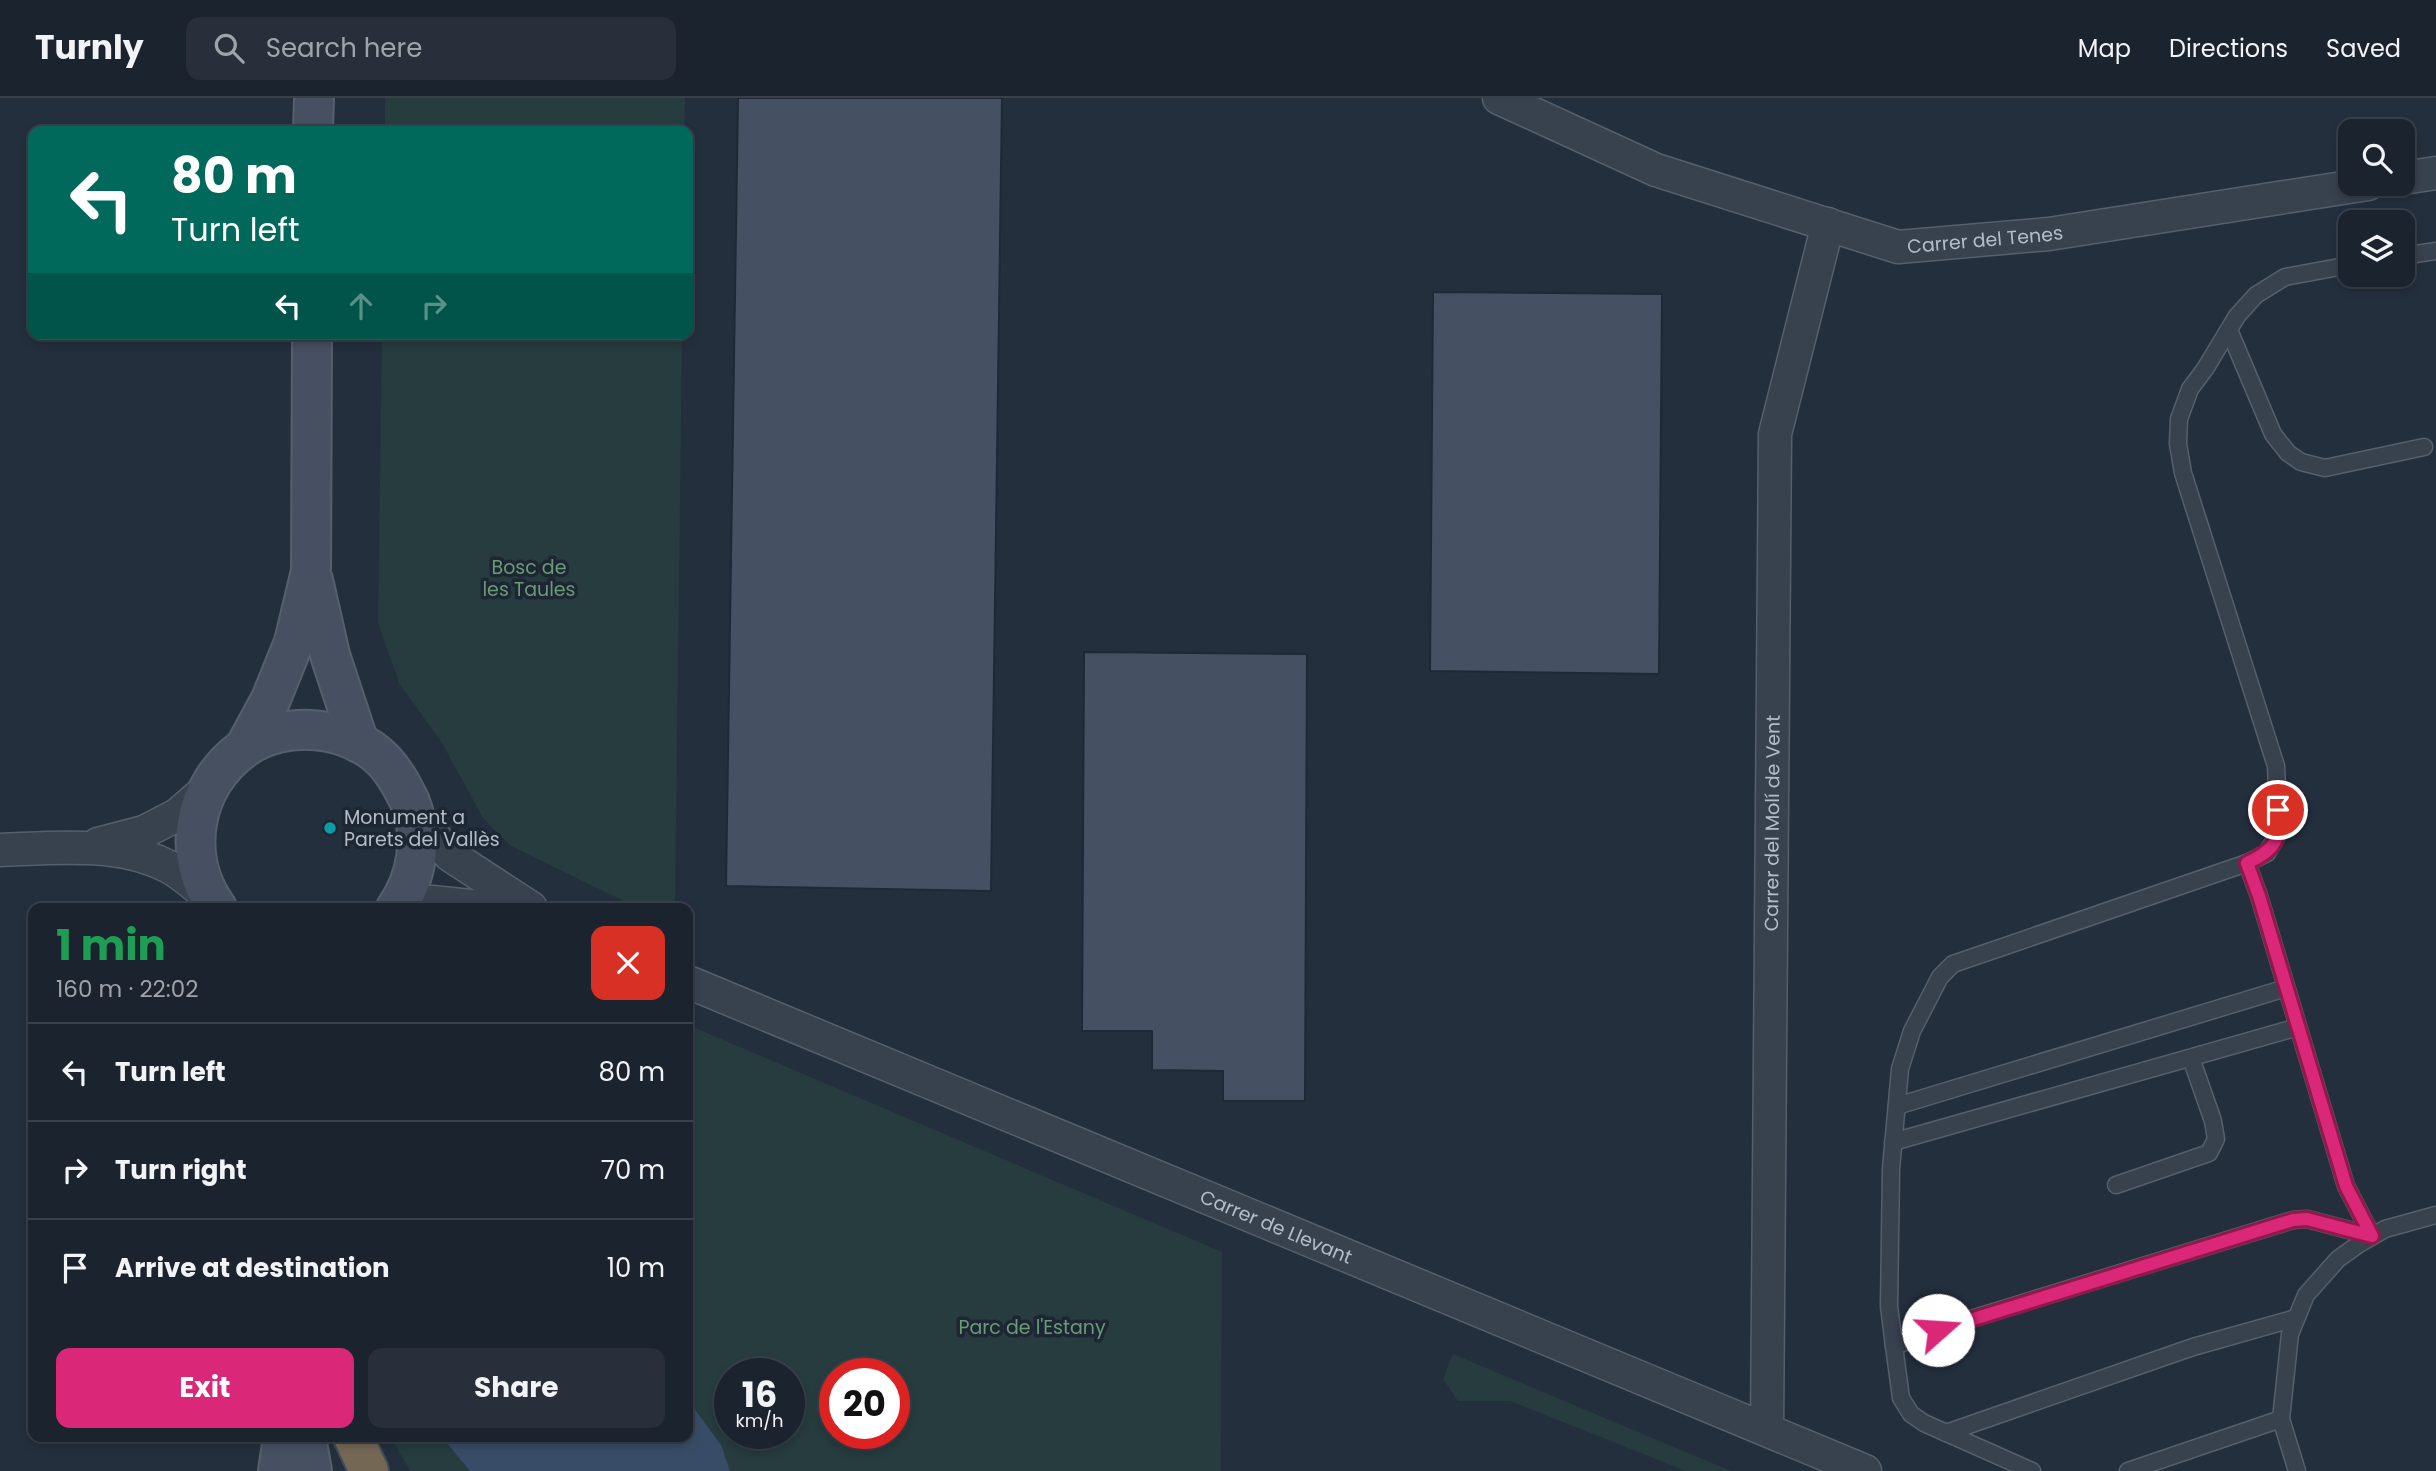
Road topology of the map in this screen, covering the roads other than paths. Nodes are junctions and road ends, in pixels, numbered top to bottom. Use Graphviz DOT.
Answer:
graph roads {
  1 [pos="314,98"];
  2 [pos="1499,98"];
  3 [pos="313,126"];
  4 [pos="2436,173"];
  5 [pos="2415,176"];
  6 [pos="2338,189"];
  7 [pos="1828,224"];
  8 [pos="2436,251"];
  9 [pos="2415,254"];
  10 [pos="2338,267"];
  11 [pos="2229,330"];
  12 [pos="312,340"];
  13 [pos="2424,447"];
  14 [pos="311,571"];
  15 [pos="359,743"];
  16 [pos="245,747"];
  17 [pos="206,790"];
  18 [pos="414,813"];
  19 [pos="87,847"];
  20 [pos="0,850"];
  21 [pos="2247,863"];
  22 [pos="213,903"];
  23 [pos="399,903"];
  24 [pos="523,903"];
  25 [pos="693,984"];
  26 [pos="2286,989"];
  27 [pos="2298,1027"];
  28 [pos="2191,1058"];
  29 [pos="1897,1106"];
  30 [pos="1894,1142"];
  31 [pos="2116,1185"];
  32 [pos="2436,1215"];
  33 [pos="2372,1236"];
  34 [pos="2296,1318"];
  35 [pos="1894,1346"];
  36 [pos="2281,1419"];
  37 [pos="1767,1429"];
  38 [pos="1946,1433"];
  39 [pos="283,1442"];
  40 [pos="307,1442"];
  41 [pos="355,1442"];
  42 [pos="278,1471"];
  43 [pos="312,1471"];
  44 [pos="369,1471"];
  45 [pos="1865,1471"];
  46 [pos="2032,1471"];
  47 [pos="2128,1471"];
  48 [pos="2297,1471"];
  1 -- 3 [label="street"];
  2 -- 7 [label="street, Carrer del Tenes"];
  4 -- 5 [label="street"];
  6 -- 7 [label="street, Carrer del Tenes"];
  7 -- 37 [label="street, Carrer del Molí de Vent"];
  8 -- 9 [label="lane"];
  10 -- 11 [label="lane"];
  11 -- 13 [label="lane"];
  11 -- 21 [label="lane"];
  12 -- 14 [label="street"];
  14 -- 15 [label="street"];
  14 -- 16 [label="street"];
  15 -- 16 [label="street"];
  15 -- 18 [label="street"];
  16 -- 17 [label="street"];
  17 -- 19 [label="street"];
  17 -- 22 [label="street"];
  18 -- 23 [label="street"];
  18 -- 24 [label="street"];
  19 -- 20 [label="street"];
  19 -- 22 [label="street"];
  21 -- 26 [label="lane"];
  21 -- 29 [label="lane"];
  25 -- 37 [label="street, Carrer de Llevant"];
  26 -- 27 [label="lane"];
  26 -- 29 [label="lane"];
  27 -- 28 [label="lane"];
  27 -- 33 [label="lane"];
  28 -- 30 [label="lane"];
  28 -- 31 [label="lane"];
  29 -- 30 [label="lane"];
  30 -- 35 [label="lane"];
  32 -- 33 [label="lane"];
  33 -- 34 [label="lane"];
  33 -- 35 [label="lane"];
  34 -- 36 [label="lane"];
  34 -- 38 [label="lane"];
  35 -- 38 [label="lane"];
  36 -- 47 [label="lane"];
  36 -- 48 [label="lane"];
  37 -- 45 [label="street, Carrer de Llevant"];
  38 -- 46 [label="lane"];
  39 -- 42 [label="street"];
  40 -- 43 [label="street"];
  41 -- 44 [label="highway"];
}
